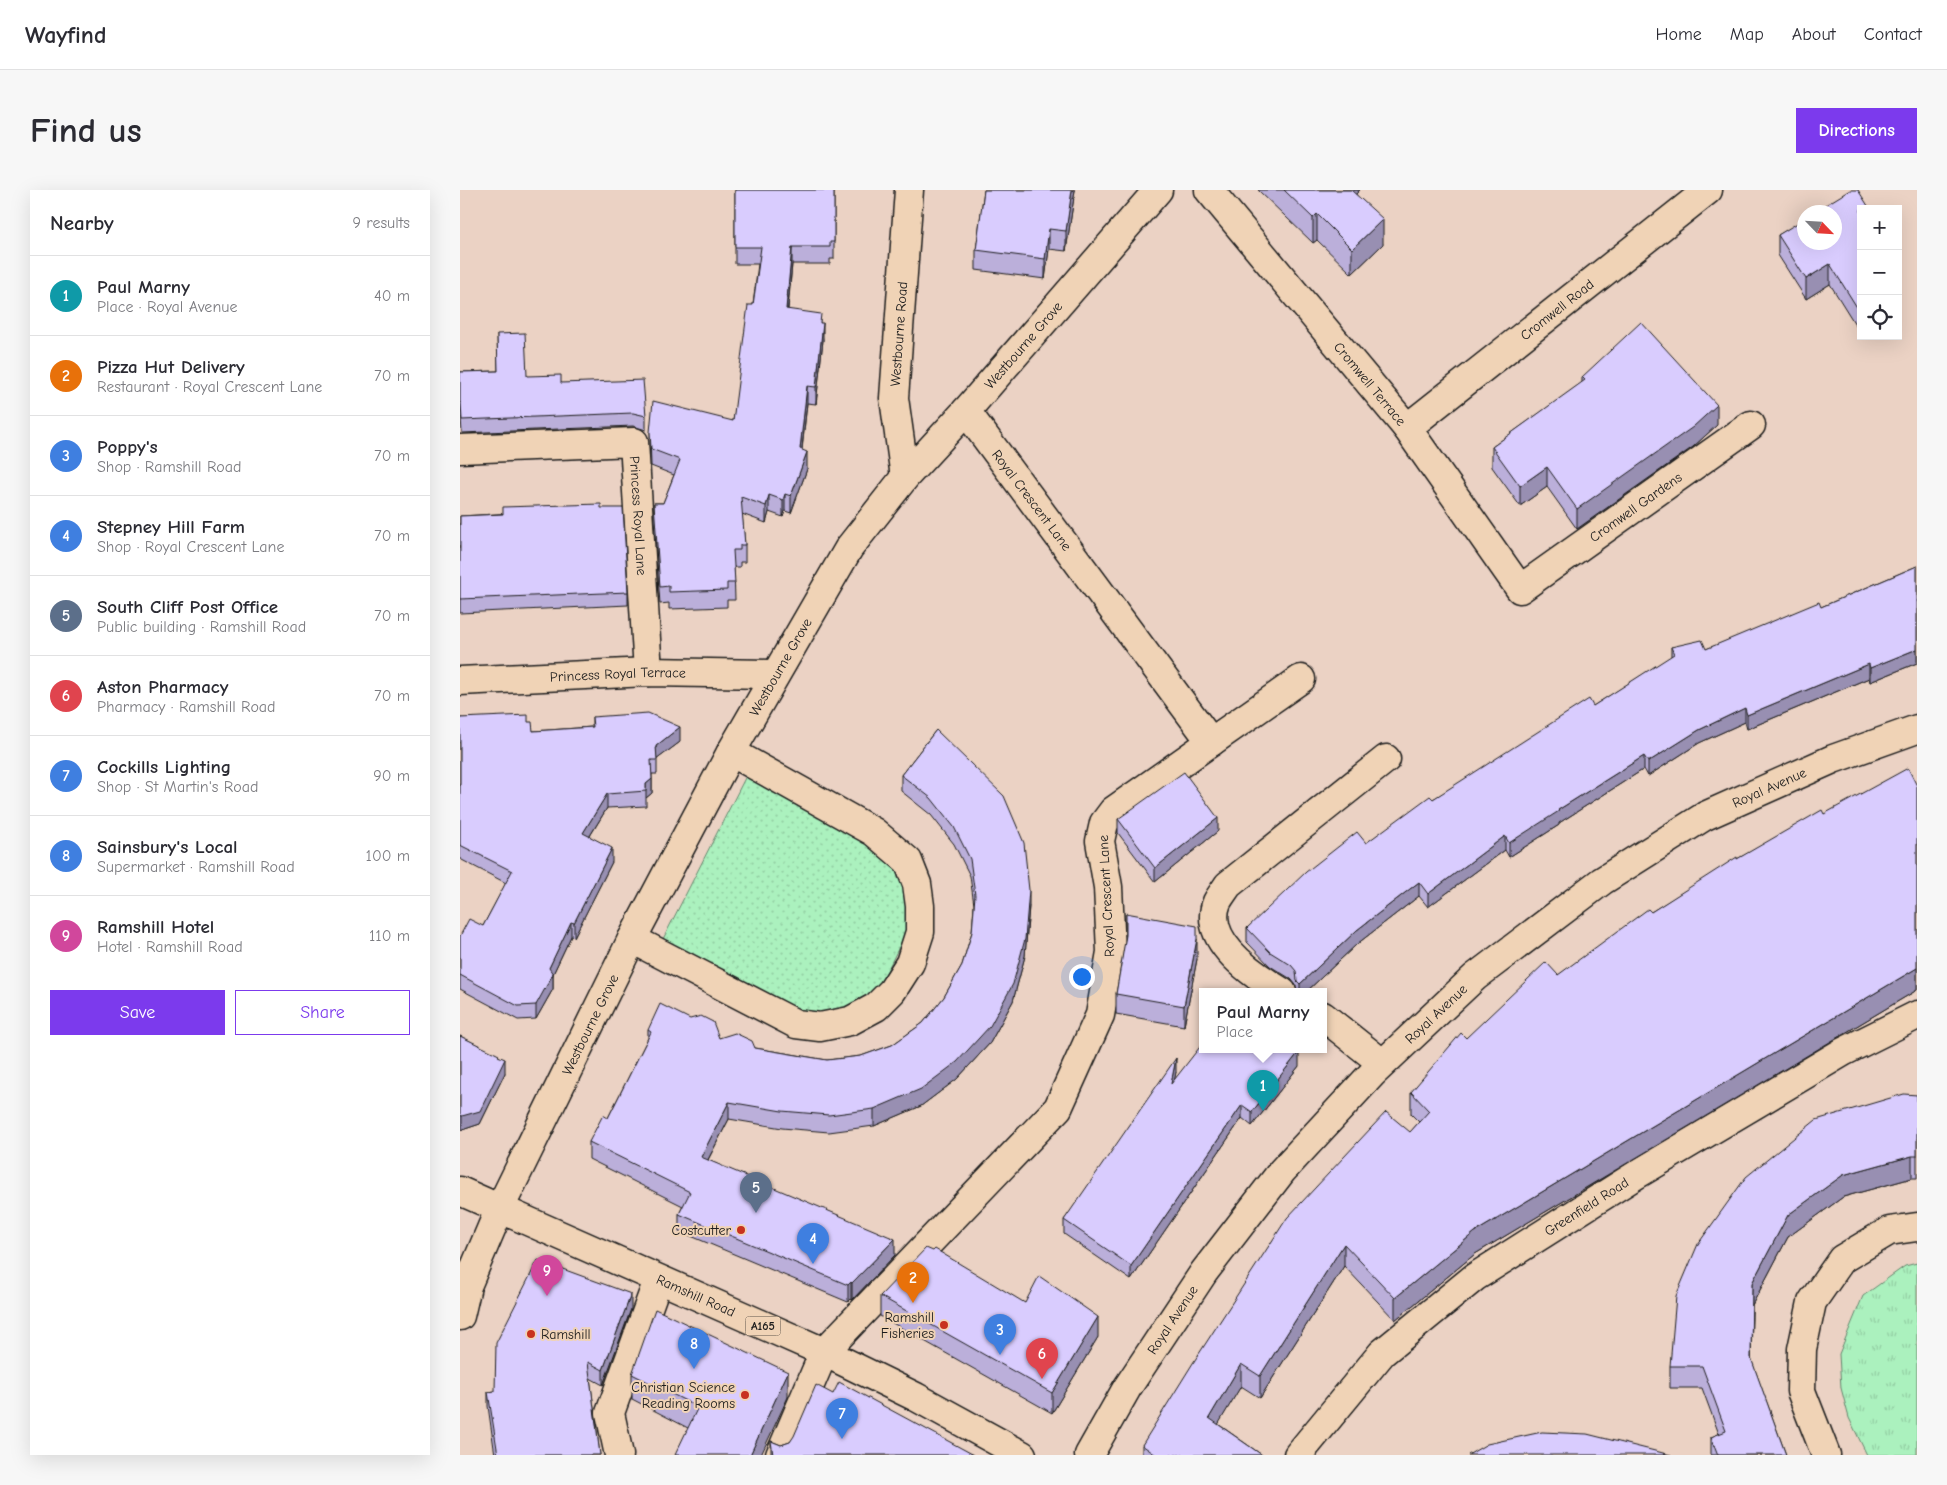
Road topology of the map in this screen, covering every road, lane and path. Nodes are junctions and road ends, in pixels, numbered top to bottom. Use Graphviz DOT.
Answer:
graph roads {
  1 [pos="909,190"];
  2 [pos="1158,190"];
  3 [pos="1209,190"];
  4 [pos="1708,190"];
  5 [pos="966,411"];
  6 [pos="1751,424"];
  7 [pos="1407,428"];
  8 [pos="460,449"];
  9 [pos="905,477"];
  10 [pos="1520,589"];
  11 [pos="648,672"];
  12 [pos="775,674"];
  13 [pos="1301,678"];
  14 [pos="460,681"];
  15 [pos="1917,729"];
  16 [pos="1211,742"];
  17 [pos="731,752"];
  18 [pos="1386,758"];
  19 [pos="632,939"];
  20 [pos="1275,988"];
  21 [pos="1917,1015"];
  22 [pos="1327,1019"];
  23 [pos="1382,1064"];
  24 [pos="460,1191"];
  25 [pos="500,1208"];
  26 [pos="1917,1227"];
  27 [pos="658,1280"];
  28 [pos="460,1316"];
  29 [pos="824,1352"];
  30 [pos="619,1455"];
  31 [pos="780,1455"];
  32 [pos="1022,1455"];
  33 [pos="1089,1455"];
  34 [pos="1298,1455"];
  35 [pos="1826,1455"];
  1 -- 9 [label="main road, Westbourne Road"];
  2 -- 5 [label="main road, Westbourne Grove"];
  3 -- 7 [label="main road, Cromwell Terrace"];
  4 -- 7 [label="main road, Cromwell Road"];
  5 -- 9 [label="main road, Westbourne Grove"];
  5 -- 16 [label="main road, Royal Crescent Lane"];
  6 -- 10 [label="main road, Cromwell Gardens"];
  7 -- 10 [label="main road, Cromwell Terrace"];
  8 -- 11 [label="main road, Princess Royal Lane"];
  9 -- 12 [label="main road, Westbourne Grove"];
  11 -- 12 [label="main road, Princess Royal Terrace"];
  11 -- 14 [label="main road, Princess Royal Terrace"];
  12 -- 17 [label="main road, Westbourne Grove"];
  13 -- 16 [label="main road"];
  15 -- 23 [label="main road, Royal Avenue"];
  16 -- 29 [label="main road, Royal Crescent Lane"];
  17 -- 19 [label="main road, Westbourne Grove"];
  17 -- 19 [label="main road"];
  18 -- 20 [label="main road"];
  19 -- 25 [label="main road, Westbourne Grove"];
  21 -- 34 [label="main road, Greenfield Road"];
  22 -- 23 [label="main road"];
  23 -- 33 [label="main road, Royal Avenue"];
  24 -- 25 [label="main road, A165"];
  25 -- 27 [label="main road, Ramshill Road / A165"];
  25 -- 28 [label="main road, Westbourne Grove"];
  26 -- 35 [label="main road"];
  27 -- 29 [label="main road, Ramshill Road / A165"];
  27 -- 30 [label="main road"];
  29 -- 31 [label="main road"];
  29 -- 32 [label="main road, Ramshill Road / A165"];
}
